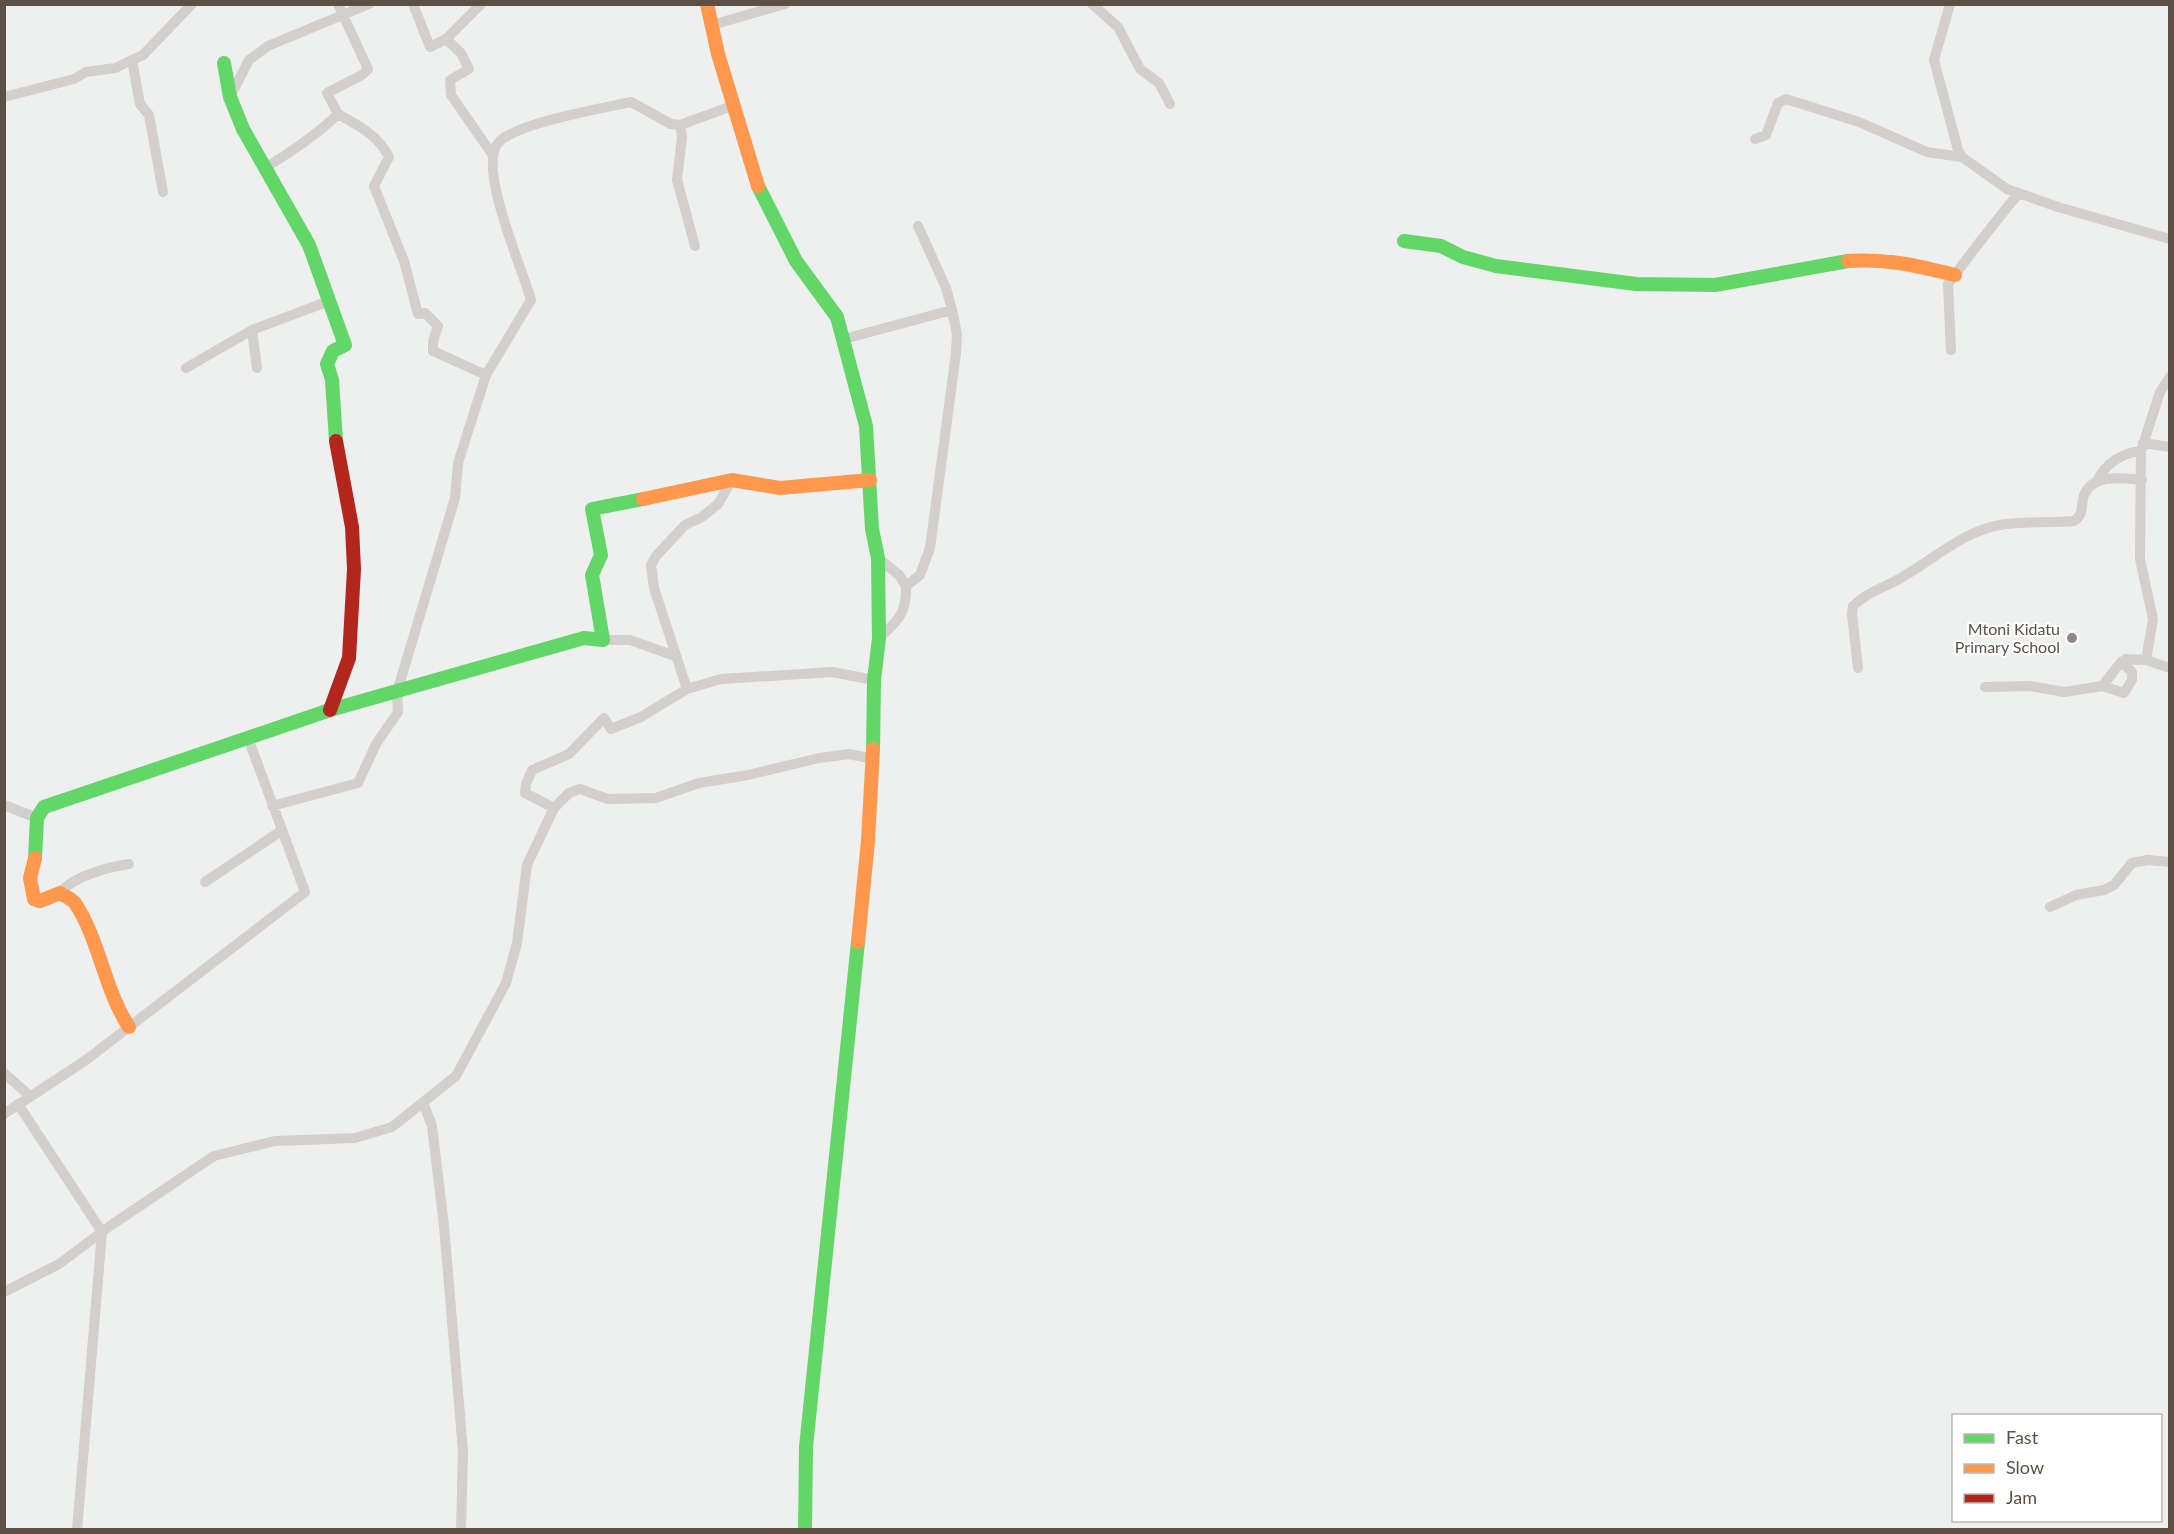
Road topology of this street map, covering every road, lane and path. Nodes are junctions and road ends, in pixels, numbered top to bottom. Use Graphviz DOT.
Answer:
graph roads {
  1 [pos="192,4"];
  2 [pos="338,4"];
  3 [pos="369,4"];
  4 [pos="413,4"];
  5 [pos="481,4"];
  6 [pos="707,4"];
  7 [pos="785,4"];
  8 [pos="1092,4"];
  9 [pos="1950,4"];
  10 [pos="344,16"];
  11 [pos="712,25"];
  12 [pos="446,39"];
  13 [pos="132,60"];
  14 [pos="224,63"];
  15 [pos="4,97"];
  16 [pos="230,97"];
  17 [pos="1170,104"];
  18 [pos="732,106"];
  19 [pos="338,114"];
  20 [pos="680,125"];
  21 [pos="1755,139"];
  22 [pos="492,154"];
  23 [pos="1962,157"];
  24 [pos="265,168"];
  25 [pos="163,192"];
  26 [pos="2019,193"];
  27 [pos="918,225"];
  28 [pos="2169,239"];
  29 [pos="1404,241"];
  30 [pos="695,246"];
  31 [pos="1955,275"];
  32 [pos="329,301"];
  33 [pos="952,310"];
  34 [pos="252,330"];
  35 [pos="844,339"];
  36 [pos="1951,350"];
  37 [pos="186,368"];
  38 [pos="257,368"];
  39 [pos="486,375"];
  40 [pos="2169,377"];
  41 [pos="2142,447"];
  42 [pos="2169,447"];
  43 [pos="732,480"];
  44 [pos="870,480"];
  45 [pos="2142,480"];
  46 [pos="2097,481"];
  47 [pos="878,558"];
  48 [pos="906,586"];
  49 [pos="879,638"];
  50 [pos="603,640"];
  51 [pos="675,656"];
  52 [pos="2146,660"];
  53 [pos="2121,662"];
  54 [pos="1858,668"];
  55 [pos="2169,668"];
  56 [pos="874,680"];
  57 [pos="2102,686"];
  58 [pos="1985,687"];
  59 [pos="687,688"];
  60 [pos="397,692"];
  61 [pos="330,710"];
  62 [pos="248,738"];
  63 [pos="873,759"];
  64 [pos="4,806"];
  65 [pos="272,806"];
  66 [pos="554,808"];
  67 [pos="37,818"];
  68 [pos="281,831"];
  69 [pos="2169,862"];
  70 [pos="129,864"];
  71 [pos="205,882"];
  72 [pos="60,893"];
  73 [pos="2050,907"];
  74 [pos="129,1027"];
  75 [pos="4,1073"];
  76 [pos="30,1096"];
  77 [pos="423,1102"];
  78 [pos="18,1104"];
  79 [pos="4,1114"];
  80 [pos="102,1232"];
  81 [pos="4,1292"];
  82 [pos="77,1530"];
  83 [pos="461,1530"];
  84 [pos="805,1530"];
  1 -- 13 [label="street"];
  2 -- 10 [label="street"];
  3 -- 10 [label="street"];
  4 -- 12 [label="street"];
  5 -- 12 [label="street"];
  6 -- 11 [label="street"];
  7 -- 11 [label="street"];
  8 -- 17 [label="street"];
  9 -- 23 [label="street"];
  10 -- 16 [label="street"];
  10 -- 19 [label="street"];
  11 -- 18 [label="street"];
  12 -- 22 [label="street"];
  13 -- 15 [label="street"];
  13 -- 25 [label="street"];
  14 -- 16 [label="street"];
  16 -- 24 [label="street"];
  18 -- 20 [label="street"];
  18 -- 35 [label="street"];
  19 -- 24 [label="street"];
  19 -- 39 [label="street"];
  20 -- 22 [label="street"];
  20 -- 30 [label="street"];
  21 -- 23 [label="street"];
  22 -- 39 [label="street"];
  23 -- 26 [label="street"];
  24 -- 32 [label="street"];
  26 -- 28 [label="street"];
  26 -- 31 [label="street"];
  27 -- 33 [label="street"];
  29 -- 31 [label="street"];
  31 -- 36 [label="street"];
  32 -- 34 [label="street"];
  32 -- 61 [label="street"];
  33 -- 35 [label="street"];
  33 -- 48 [label="street"];
  34 -- 37 [label="street"];
  34 -- 38 [label="street"];
  35 -- 44 [label="street"];
  39 -- 60 [label="street"];
  40 -- 41 [label="street"];
  41 -- 42 [label="street"];
  41 -- 45 [label="street"];
  41 -- 46 [label="street"];
  43 -- 44 [label="street"];
  43 -- 50 [label="street"];
  43 -- 51 [label="street"];
  44 -- 47 [label="street"];
  45 -- 46 [label="street"];
  45 -- 52 [label="street"];
  46 -- 54 [label="street"];
  47 -- 48 [label="street"];
  47 -- 49 [label="street"];
  48 -- 49 [label="street"];
  49 -- 56 [label="street"];
  50 -- 51 [label="street"];
  50 -- 60 [label="street"];
  51 -- 59 [label="street"];
  52 -- 53 [label="street"];
  52 -- 55 [label="street"];
  53 -- 57 [label="street"];
  53 -- 57 [label="street"];
  56 -- 59 [label="street"];
  56 -- 63 [label="street"];
  57 -- 58 [label="street"];
  59 -- 66 [label="street"];
  60 -- 61 [label="street"];
  60 -- 65 [label="street"];
  61 -- 62 [label="street"];
  62 -- 65 [label="street"];
  62 -- 67 [label="street"];
  63 -- 66 [label="street"];
  63 -- 84 [label="street"];
  64 -- 67 [label="street"];
  65 -- 68 [label="street"];
  66 -- 77 [label="street"];
  67 -- 72 [label="street"];
  68 -- 71 [label="street"];
  68 -- 74 [label="street"];
  69 -- 73 [label="street"];
  70 -- 72 [label="street"];
  72 -- 74 [label="street"];
  74 -- 76 [label="street"];
  75 -- 76 [label="street"];
  76 -- 78 [label="street"];
  77 -- 80 [label="street"];
  77 -- 83 [label="street"];
  78 -- 79 [label="street"];
  78 -- 80 [label="street"];
  80 -- 81 [label="street"];
  80 -- 82 [label="street"];
}
